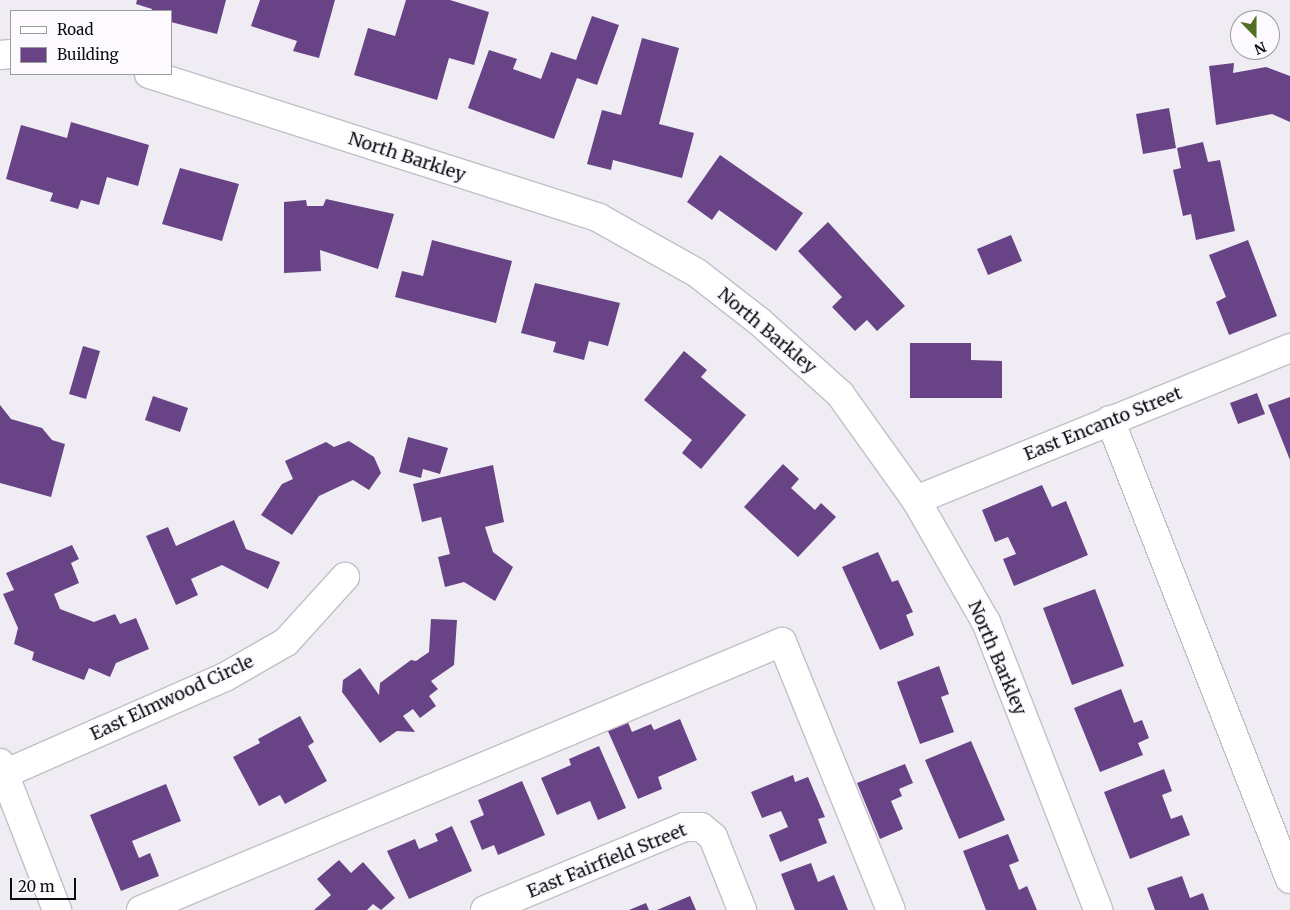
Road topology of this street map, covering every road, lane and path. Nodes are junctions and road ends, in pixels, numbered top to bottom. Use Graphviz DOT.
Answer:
graph roads {
  1 [pos="152,75"];
  2 [pos="1290,348"];
  3 [pos="1110,420"];
  4 [pos="916,500"];
  5 [pos="345,577"];
  6 [pos="2,768"];
  7 [pos="1290,879"];
  8 [pos="57,910"];
  9 [pos="141,910"];
  10 [pos="485,910"];
  11 [pos="742,910"];
  12 [pos="891,910"];
  13 [pos="1098,910"];
  1 -- 4 [label="street, North Barkley"];
  2 -- 3 [label="street, East Encanto Street"];
  3 -- 4 [label="street, East Encanto Street"];
  3 -- 7 [label="street"];
  4 -- 13 [label="street, North Barkley"];
  5 -- 6 [label="street, East Elmwood Circle"];
  6 -- 8 [label="street"];
  9 -- 12 [label="street"];
  10 -- 11 [label="street, East Fairfield Street"];
}
